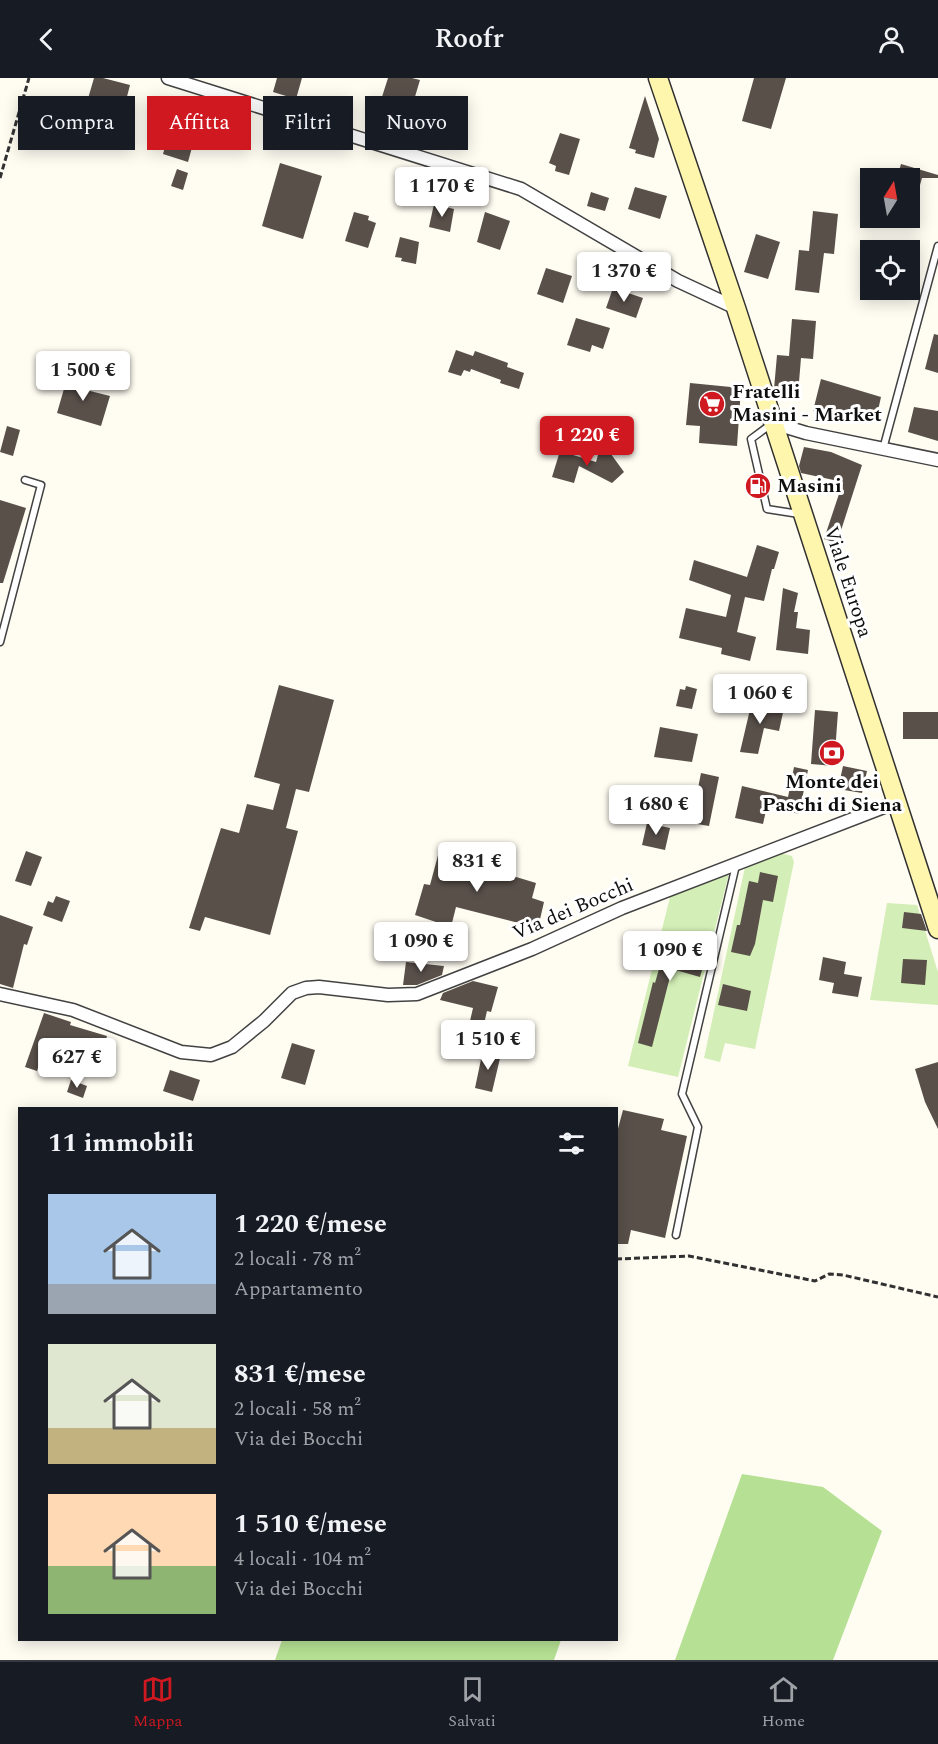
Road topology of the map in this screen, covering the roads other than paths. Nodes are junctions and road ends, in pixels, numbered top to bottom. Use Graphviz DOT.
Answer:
graph roads {
  1 [pos="168,78"];
  2 [pos="658,78"];
  3 [pos="938,246"];
  4 [pos="736,308"];
  5 [pos="773,423"];
  6 [pos="883,449"];
  7 [pos="938,460"];
  8 [pos="25,480"];
  9 [pos="803,514"];
  10 [pos="0,642"];
  11 [pos="897,802"];
  12 [pos="736,864"];
  13 [pos="938,929"];
  14 [pos="0,994"];
  15 [pos="676,1235"];
  1 -- 4 [label="street"];
  2 -- 4 [label="main road, Viale Europa"];
  3 -- 6 [label="lane"];
  4 -- 5 [label="main road, Viale Europa"];
  5 -- 6 [label="street"];
  5 -- 9 [label="main road, Viale Europa"];
  5 -- 9 [label="lane"];
  6 -- 7 [label="street"];
  8 -- 10 [label="lane"];
  9 -- 11 [label="main road, Viale Europa"];
  11 -- 12 [label="street, Via dei Bocchi"];
  11 -- 13 [label="main road, Viale Europa"];
  12 -- 14 [label="street, Via dei Bocchi"];
  12 -- 15 [label="lane"];
}
